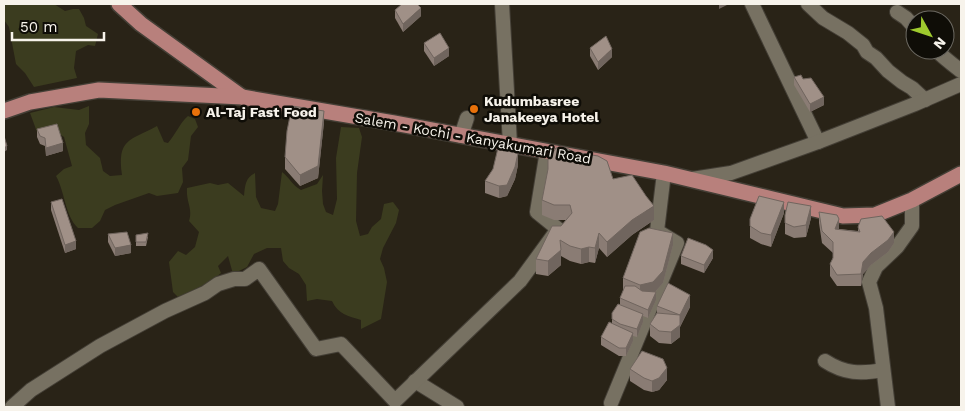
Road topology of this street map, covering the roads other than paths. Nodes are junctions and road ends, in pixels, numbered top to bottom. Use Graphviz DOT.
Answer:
graph roads {
  1 [pos="119,4"];
  2 [pos="502,4"];
  3 [pos="752,4"];
  4 [pos="808,4"];
  5 [pos="897,12"];
  6 [pos="905,17"];
  7 [pos="946,60"];
  8 [pos="961,71"];
  9 [pos="961,84"];
  10 [pos="242,97"];
  11 [pos="925,100"];
  12 [pos="4,111"];
  13 [pos="467,118"];
  14 [pos="461,136"];
  15 [pos="818,142"];
  16 [pos="510,144"];
  17 [pos="547,152"];
  18 [pos="664,174"];
  19 [pos="961,174"];
  20 [pos="692,180"];
  21 [pos="912,200"];
  22 [pos="825,361"];
  23 [pos="884,370"];
  24 [pos="415,381"];
  25 [pos="611,403"];
  26 [pos="392,404"];
  27 [pos="12,407"];
  28 [pos="457,407"];
  29 [pos="888,407"];
  1 -- 10 [label="main road"];
  2 -- 16 [label="street"];
  3 -- 15 [label="street"];
  4 -- 11 [label="street"];
  5 -- 6 [label="street"];
  7 -- 8 [label="street"];
  9 -- 11 [label="street"];
  10 -- 12 [label="main road, Salem - Kochi - Kanyakumari Road"];
  10 -- 14 [label="main road, Salem - Kochi - Kanyakumari Road"];
  11 -- 15 [label="street"];
  13 -- 14 [label="street"];
  14 -- 16 [label="main road, Salem - Kochi - Kanyakumari Road"];
  15 -- 20 [label="street"];
  16 -- 17 [label="main road, Salem - Kochi - Kanyakumari Road"];
  17 -- 18 [label="main road, Salem - Kochi - Kanyakumari Road"];
  17 -- 24 [label="street"];
  18 -- 20 [label="main road, Salem - Kochi - Kanyakumari Road"];
  18 -- 25 [label="street"];
  19 -- 21 [label="main road, Salem - Kochi - Kanyakumari Road"];
  20 -- 21 [label="main road, Salem - Kochi - Kanyakumari Road"];
  21 -- 23 [label="street"];
  22 -- 23 [label="street"];
  23 -- 29 [label="street"];
  24 -- 26 [label="street"];
  24 -- 28 [label="street"];
  26 -- 27 [label="street"];
}
